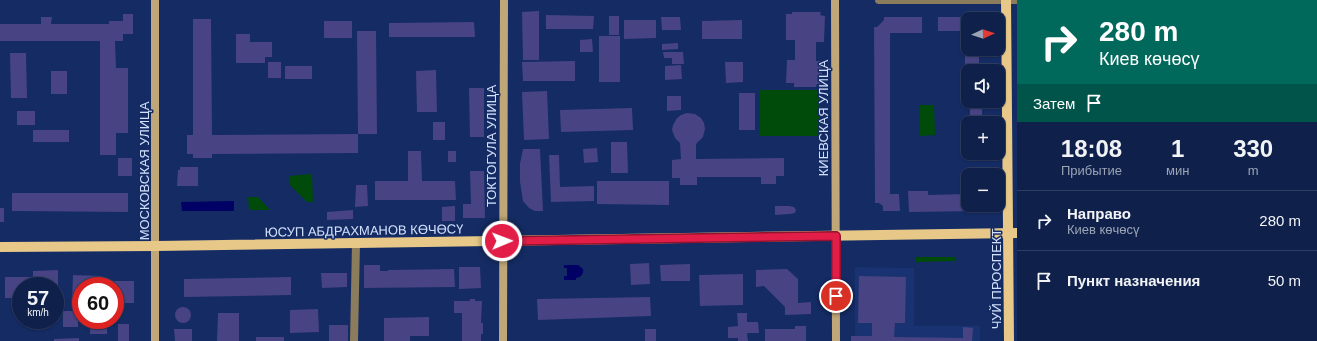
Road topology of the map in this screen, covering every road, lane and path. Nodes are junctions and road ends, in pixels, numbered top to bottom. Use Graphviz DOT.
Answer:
graph roads {
  1 [pos="155,0"];
  2 [pos="504,0"];
  3 [pos="835,0"];
  4 [pos="879,0"];
  5 [pos="1006,0"];
  6 [pos="1017,0"];
  7 [pos="1013,233"];
  8 [pos="836,236"];
  9 [pos="502,241"];
  10 [pos="356,243"];
  11 [pos="156,246"];
  12 [pos="0,247"];
  13 [pos="155,341"];
  14 [pos="354,341"];
  15 [pos="502,341"];
  16 [pos="836,341"];
  17 [pos="1009,341"];
  1 -- 11 [label="main road, МОСКОВСКАЯ УЛИЦА"];
  2 -- 9 [label="main road, ТОКТОГУЛА УЛИЦА"];
  3 -- 8 [label="main road, КИЕВСКАЯ УЛИЦА"];
  4 -- 5 [label="street"];
  5 -- 6 [label="street"];
  5 -- 7 [label="main road, ЧУЙ ПРОСПЕКТ"];
  7 -- 8 [label="main road, ЮСУП АБДРАХМАНОВ КӨЧӨСҮ"];
  7 -- 17 [label="main road, ЧУЙ ПРОСПЕКТ"];
  8 -- 9 [label="main road, ЮСУП АБДРАХМАНОВ КӨЧӨСҮ"];
  8 -- 16 [label="main road, КИЕВСКАЯ УЛИЦА"];
  9 -- 10 [label="main road, ЮСУП АБДРАХМАНОВ КӨЧӨСҮ"];
  9 -- 15 [label="main road, ТОКТОГУЛА УЛИЦА"];
  10 -- 11 [label="main road, ЮСУП АБДРАХМАНОВ КӨЧӨСҮ"];
  10 -- 14 [label="street"];
  11 -- 12 [label="main road, ЮСУП АБДРАХМАНОВ КӨЧӨСҮ"];
  11 -- 13 [label="main road, МОСКОВСКАЯ УЛИЦА"];
}
